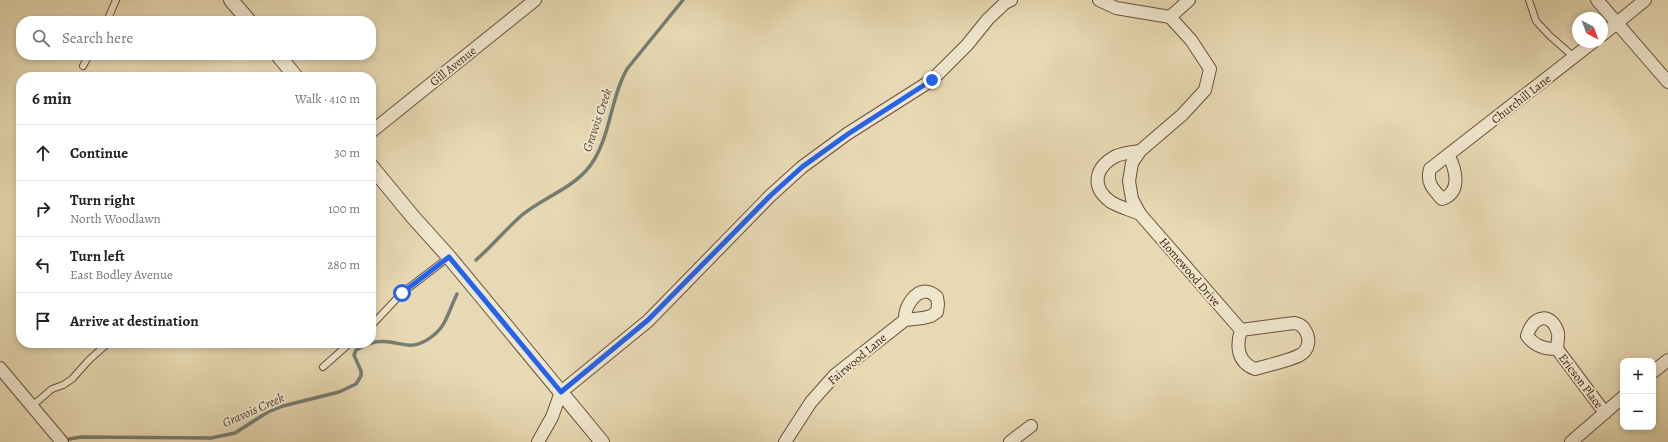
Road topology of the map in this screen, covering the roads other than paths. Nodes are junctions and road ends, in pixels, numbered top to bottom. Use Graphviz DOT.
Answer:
graph roads {
  1 [pos="116,0"];
  2 [pos="231,0"];
  3 [pos="535,0"];
  4 [pos="1011,0"];
  5 [pos="1099,0"];
  6 [pos="1189,0"];
  7 [pos="1529,0"];
  8 [pos="1597,0"];
  9 [pos="1645,0"];
  10 [pos="1001,4"];
  11 [pos="109,16"];
  12 [pos="245,16"];
  13 [pos="1170,17"];
  14 [pos="1617,24"];
  15 [pos="1608,31"];
  16 [pos="1585,48"];
  17 [pos="1574,57"];
  18 [pos="86,60"];
  19 [pos="282,60"];
  20 [pos="83,66"];
  21 [pos="292,72"];
  22 [pos="1668,82"];
  23 [pos="376,128"];
  24 [pos="1140,150"];
  25 [pos="1448,155"];
  26 [pos="376,172"];
  27 [pos="1140,214"];
  28 [pos="449,257"];
  29 [pos="905,320"];
  30 [pos="376,321"];
  31 [pos="1241,330"];
  32 [pos="102,348"];
  33 [pos="344,348"];
  34 [pos="1556,348"];
  35 [pos="1668,360"];
  36 [pos="323,367"];
  37 [pos="0,368"];
  38 [pos="1656,370"];
  39 [pos="561,392"];
  40 [pos="1620,400"];
  41 [pos="32,406"];
  42 [pos="1605,413"];
  43 [pos="1031,426"];
  44 [pos="60,439"];
  45 [pos="538,442"];
  46 [pos="602,442"];
  47 [pos="785,442"];
  48 [pos="1010,442"];
  49 [pos="1571,442"];
  1 -- 11 [label="lane"];
  2 -- 12 [label="street"];
  3 -- 23 [label="street, Gill Avenue"];
  4 -- 10 [label="street"];
  5 -- 13 [label="street"];
  6 -- 13 [label="street"];
  7 -- 17 [label="lane"];
  8 -- 14 [label="street"];
  9 -- 14 [label="street"];
  10 -- 39 [label="street"];
  13 -- 24 [label="street, Homewood Drive"];
  14 -- 15 [label="street"];
  14 -- 22 [label="street"];
  16 -- 17 [label="street, Churchill Lane"];
  17 -- 25 [label="street, Churchill Lane"];
  18 -- 20 [label="lane"];
  19 -- 21 [label="street"];
  24 -- 27 [label="street, Homewood Drive"];
  24 -- 27 [label="street, Homewood Drive"];
  26 -- 28 [label="street"];
  27 -- 31 [label="street, Homewood Drive"];
  28 -- 30 [label="lane"];
  28 -- 39 [label="street"];
  29 -- 47 [label="street, Fairwood Lane"];
  31 -- 31 [label="street"];
  32 -- 41 [label="lane"];
  33 -- 36 [label="lane"];
  34 -- 42 [label="street, Ericson Place"];
  35 -- 38 [label="street"];
  37 -- 41 [label="street"];
  39 -- 45 [label="street"];
  39 -- 46 [label="street"];
  40 -- 42 [label="street"];
  41 -- 44 [label="street"];
  42 -- 49 [label="street"];
  43 -- 48 [label="street"];
}
